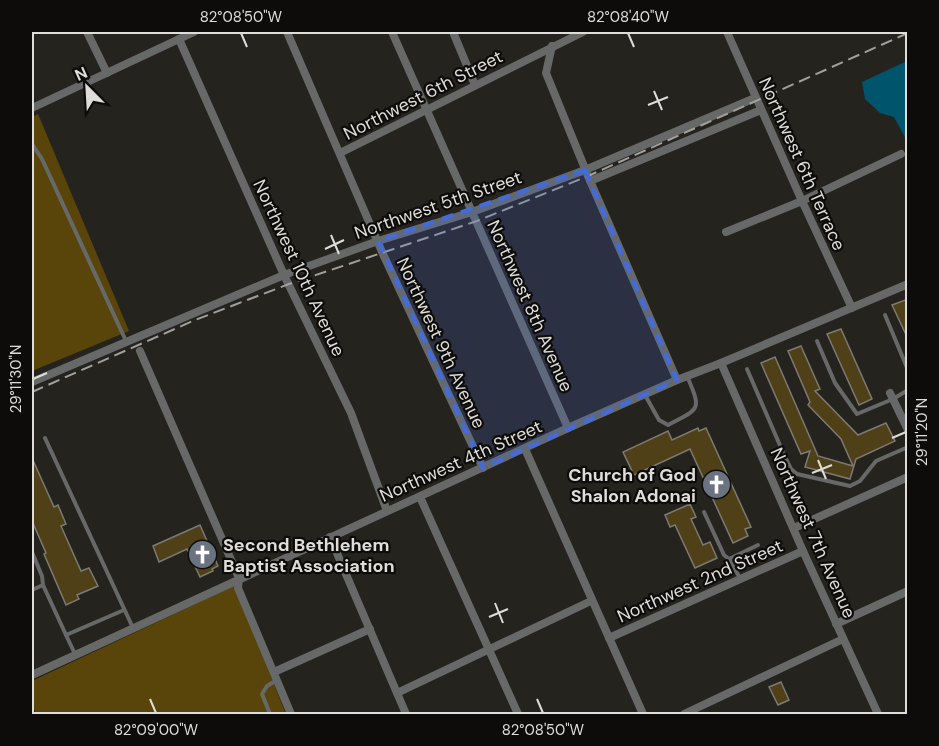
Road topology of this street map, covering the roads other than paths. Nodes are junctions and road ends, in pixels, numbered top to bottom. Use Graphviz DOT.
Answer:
graph roads {
  1 [pos="87,32"];
  2 [pos="194,32"];
  3 [pos="287,32"];
  4 [pos="392,32"];
  5 [pos="453,32"];
  6 [pos="582,32"];
  7 [pos="727,32"];
  8 [pos="179,39"];
  9 [pos="552,46"];
  10 [pos="107,72"];
  11 [pos="475,85"];
  12 [pos="755,98"];
  13 [pos="32,108"];
  14 [pos="427,109"];
  15 [pos="761,111"];
  16 [pos="32,144"];
  17 [pos="340,153"];
  18 [pos="901,154"];
  19 [pos="585,170"];
  20 [pos="590,181"];
  21 [pos="802,201"];
  22 [pos="472,212"];
  23 [pos="726,232"];
  24 [pos="378,241"];
  25 [pos="284,275"];
  26 [pos="908,284"];
  27 [pos="852,308"];
  28 [pos="885,315"];
  29 [pos="818,341"];
  30 [pos="126,342"];
  31 [pos="140,351"];
  32 [pos="722,363"];
  33 [pos="747,369"];
  34 [pos="908,370"];
  35 [pos="687,376"];
  36 [pos="677,380"];
  37 [pos="32,382"];
  38 [pos="908,390"];
  39 [pos="645,394"];
  40 [pos="892,396"];
  41 [pos="568,429"];
  42 [pos="908,430"];
  43 [pos="45,438"];
  44 [pos="908,447"];
  45 [pos="525,449"];
  46 [pos="483,468"];
  47 [pos="908,477"];
  48 [pos="420,497"];
  49 [pos="387,511"];
  50 [pos="704,512"];
  51 [pos="794,528"];
  52 [pos="330,537"];
  53 [pos="758,545"];
  54 [pos="803,551"];
  55 [pos="32,552"];
  56 [pos="729,559"];
  57 [pos="239,578"];
  58 [pos="740,579"];
  59 [pos="43,585"];
  60 [pos="32,590"];
  61 [pos="908,591"];
  62 [pos="591,601"];
  63 [pos="124,610"];
  64 [pos="836,624"];
  65 [pos="133,628"];
  66 [pos="370,629"];
  67 [pos="66,635"];
  68 [pos="609,638"];
  69 [pos="843,639"];
  70 [pos="489,649"];
  71 [pos="75,654"];
  72 [pos="32,675"];
  73 [pos="275,676"];
  74 [pos="397,693"];
  75 [pos="270,714"];
  76 [pos="291,714"];
  77 [pos="406,714"];
  78 [pos="518,714"];
  79 [pos="643,714"];
  80 [pos="684,714"];
  81 [pos="879,714"];
  1 -- 10 [label="street"];
  2 -- 8 [label="street"];
  3 -- 17 [label="street, Northwest 9th Avenue"];
  4 -- 14 [label="street, Northwest 8th Avenue"];
  5 -- 11 [label="street"];
  6 -- 9 [label="street, Northwest 6th Street"];
  7 -- 12 [label="street, Northwest 6th Terrace"];
  8 -- 10 [label="street"];
  8 -- 25 [label="street, Northwest 10th Avenue"];
  9 -- 11 [label="street, Northwest 6th Street"];
  9 -- 19 [label="street"];
  10 -- 13 [label="street"];
  11 -- 14 [label="street, Northwest 6th Street"];
  12 -- 15 [label="street, Northwest 6th Terrace"];
  12 -- 19 [label="street, Northwest 5th Street"];
  14 -- 17 [label="street, Northwest 6th Street"];
  14 -- 22 [label="street, Northwest 8th Avenue"];
  15 -- 20 [label="street"];
  15 -- 21 [label="street, Northwest 6th Terrace"];
  16 -- 30 [label="lane"];
  17 -- 24 [label="street, Northwest 9th Avenue"];
  18 -- 21 [label="street"];
  19 -- 20 [label="street"];
  19 -- 22 [label="street, Northwest 5th Street"];
  20 -- 36 [label="street"];
  21 -- 23 [label="street"];
  21 -- 27 [label="street, Northwest 6th Terrace"];
  22 -- 24 [label="street, Northwest 5th Street"];
  22 -- 41 [label="street, Northwest 8th Avenue"];
  24 -- 25 [label="street, Northwest 5th Street"];
  24 -- 46 [label="street, Northwest 9th Avenue"];
  25 -- 30 [label="street, Northwest 5th Street"];
  25 -- 49 [label="street, Northwest 10th Avenue"];
  26 -- 27 [label="street, Northwest 4th Street"];
  27 -- 32 [label="street, Northwest 4th Street"];
  28 -- 34 [label="lane"];
  29 -- 40 [label="lane"];
  30 -- 37 [label="street, Northwest 5th Street"];
  31 -- 57 [label="street"];
  32 -- 35 [label="street, Northwest 4th Street"];
  32 -- 51 [label="street, Northwest 7th Avenue"];
  33 -- 44 [label="lane"];
  35 -- 36 [label="street, Northwest 4th Street"];
  35 -- 39 [label="lane"];
  36 -- 39 [label="street, Northwest 4th Street"];
  38 -- 40 [label="lane"];
  39 -- 41 [label="street, Northwest 4th Street"];
  40 -- 42 [label="street"];
  41 -- 45 [label="street, Northwest 4th Street"];
  43 -- 63 [label="lane"];
  45 -- 46 [label="street, Northwest 4th Street"];
  45 -- 62 [label="street"];
  46 -- 48 [label="street, Northwest 4th Street"];
  47 -- 51 [label="street, Northwest 2nd Street"];
  48 -- 49 [label="street, Northwest 4th Street"];
  48 -- 70 [label="street"];
  49 -- 52 [label="street, Northwest 4th Street"];
  50 -- 56 [label="lane"];
  51 -- 54 [label="street, Northwest 7th Avenue"];
  52 -- 57 [label="street, Northwest 4th Street"];
  52 -- 66 [label="street"];
  53 -- 56 [label="lane"];
  54 -- 58 [label="street, Northwest 2nd Street"];
  54 -- 64 [label="street, Northwest 7th Avenue"];
  55 -- 59 [label="lane"];
  56 -- 58 [label="lane"];
  57 -- 65 [label="street, Northwest 4th Street"];
  57 -- 73 [label="street"];
  58 -- 68 [label="street, Northwest 2nd Street"];
  59 -- 60 [label="lane"];
  59 -- 67 [label="lane"];
  61 -- 64 [label="street"];
  62 -- 68 [label="street"];
  62 -- 70 [label="street, Northwest 2nd Street"];
  63 -- 65 [label="lane"];
  63 -- 67 [label="lane"];
  64 -- 69 [label="street, Northwest 7th Avenue"];
  65 -- 71 [label="street, Northwest 4th Street"];
  66 -- 73 [label="street"];
  66 -- 74 [label="street"];
  67 -- 71 [label="lane"];
  68 -- 79 [label="street"];
  69 -- 80 [label="street"];
  69 -- 81 [label="street, Northwest 7th Avenue"];
  70 -- 74 [label="street, Northwest 2nd Street"];
  70 -- 78 [label="street"];
  71 -- 72 [label="street, Northwest 4th Street"];
  73 -- 75 [label="lane"];
  73 -- 76 [label="street"];
  74 -- 77 [label="street"];
}
